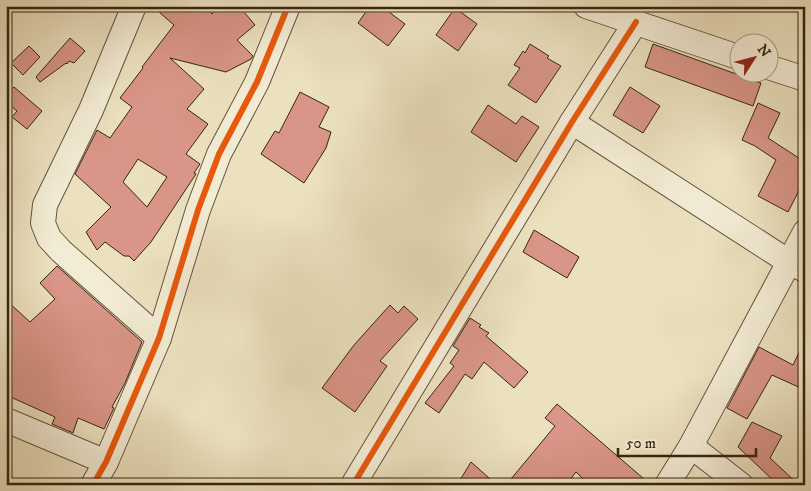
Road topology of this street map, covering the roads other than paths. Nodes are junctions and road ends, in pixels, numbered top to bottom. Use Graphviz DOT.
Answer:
graph roads {
  1 [pos="134,6"];
  2 [pos="288,6"];
  3 [pos="586,6"];
  4 [pos="636,22"];
  5 [pos="728,54"];
  6 [pos="778,70"];
  7 [pos="805,79"];
  8 [pos="572,122"];
  9 [pos="805,232"];
  10 [pos="797,266"];
  11 [pos="159,338"];
  12 [pos="6,420"];
  13 [pos="691,446"];
  14 [pos="106,462"];
  15 [pos="735,483"];
  16 [pos="93,485"];
  17 [pos="354,485"];
  18 [pos="667,485"];
  1 -- 11 [label="street"];
  2 -- 11 [label="street"];
  3 -- 4 [label="street"];
  4 -- 5 [label="street"];
  4 -- 8 [label="street"];
  6 -- 7 [label="street"];
  8 -- 10 [label="street"];
  8 -- 17 [label="street"];
  9 -- 10 [label="street"];
  10 -- 13 [label="street"];
  11 -- 14 [label="street"];
  12 -- 14 [label="street"];
  13 -- 15 [label="street"];
  13 -- 18 [label="street"];
  14 -- 16 [label="street"];
}
